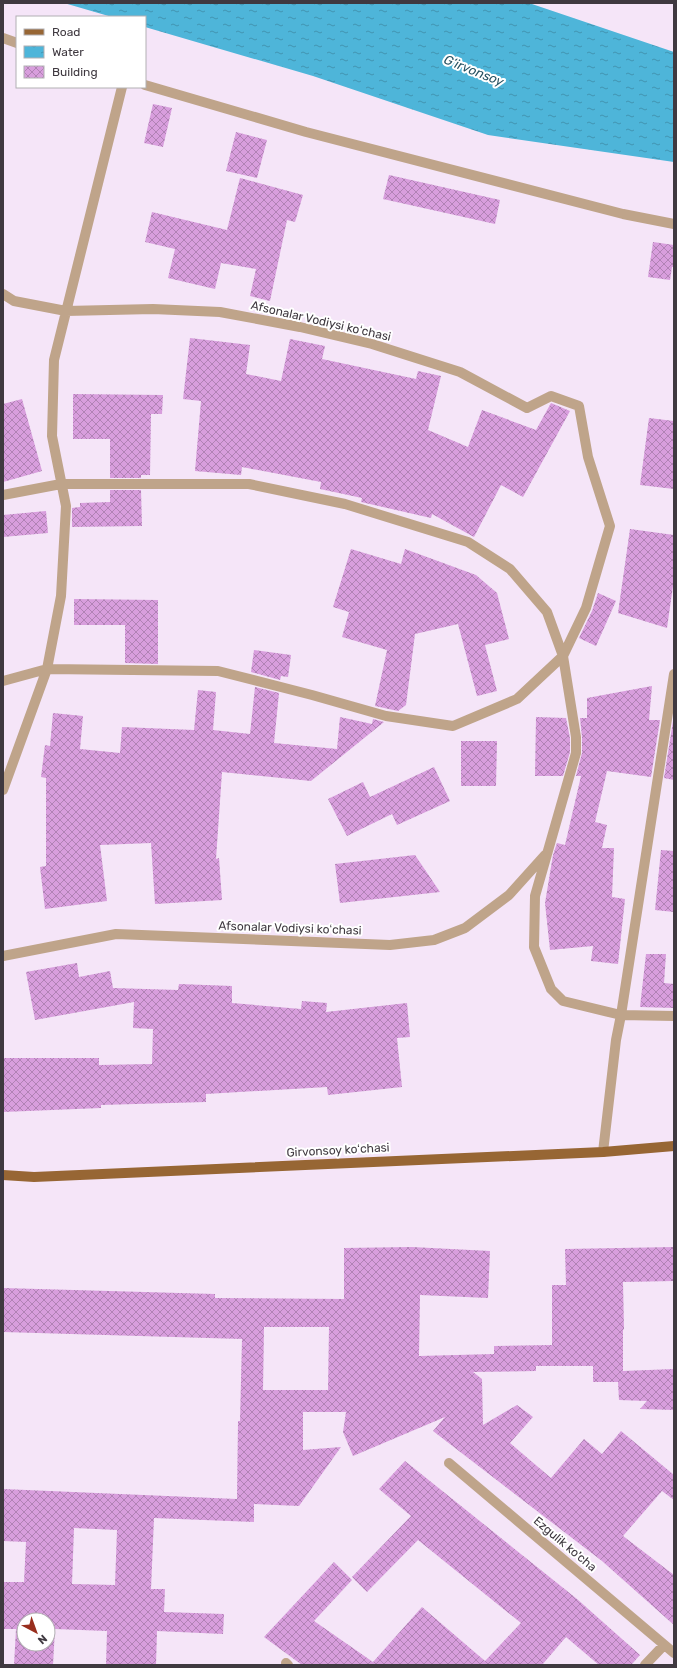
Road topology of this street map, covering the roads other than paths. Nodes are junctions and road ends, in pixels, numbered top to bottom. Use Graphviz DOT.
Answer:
graph roads {
  1 [pos="3,38"];
  2 [pos="16,43"];
  3 [pos="146,85"];
  4 [pos="122,88"];
  5 [pos="674,224"];
  6 [pos="3,294"];
  7 [pos="14,301"];
  8 [pos="3,305"];
  9 [pos="66,311"];
  10 [pos="61,484"];
  11 [pos="3,495"];
  12 [pos="563,656"];
  13 [pos="46,669"];
  14 [pos="674,674"];
  15 [pos="3,681"];
  16 [pos="3,790"];
  17 [pos="547,853"];
  18 [pos="3,956"];
  19 [pos="620,1015"];
  20 [pos="674,1016"];
  21 [pos="674,1146"];
  22 [pos="603,1152"];
  23 [pos="3,1175"];
  24 [pos="449,1463"];
  25 [pos="664,1645"];
  26 [pos="674,1653"];
  27 [pos="645,1665"];
  1 -- 2 [label="street"];
  3 -- 5 [label="street"];
  4 -- 9 [label="street"];
  6 -- 7 [label="street, Afsonalar Vodiysi koʻchasi"];
  7 -- 8 [label="street"];
  7 -- 9 [label="street, Afsonalar Vodiysi koʻchasi"];
  9 -- 10 [label="street"];
  9 -- 12 [label="street, Afsonalar Vodiysi koʻchasi"];
  10 -- 11 [label="street, Afsonalar Vodiysi koʻchasi"];
  10 -- 12 [label="street, Afsonalar Vodiysi koʻchasi"];
  10 -- 13 [label="street"];
  12 -- 13 [label="street, Afsonalar Vodiysi koʻchasi"];
  12 -- 17 [label="street, Afsonalar Vodiysi koʻchasi"];
  13 -- 15 [label="street, Afsonalar Vodiysi koʻchasi"];
  13 -- 16 [label="street"];
  14 -- 19 [label="street"];
  17 -- 18 [label="street, Afsonalar Vodiysi koʻchasi"];
  17 -- 19 [label="street, Afsonalar Vodiysi koʻchasi"];
  19 -- 20 [label="street, Afsonalar Vodiysi koʻchasi"];
  19 -- 22 [label="street"];
  21 -- 22 [label="main road, Girvonsoy koʻchasi"];
  22 -- 23 [label="main road, Girvonsoy koʻchasi"];
  24 -- 25 [label="street, Ezgulik ko'cha"];
  25 -- 26 [label="street, Ezgulik ko'cha"];
  25 -- 27 [label="street"];
}
